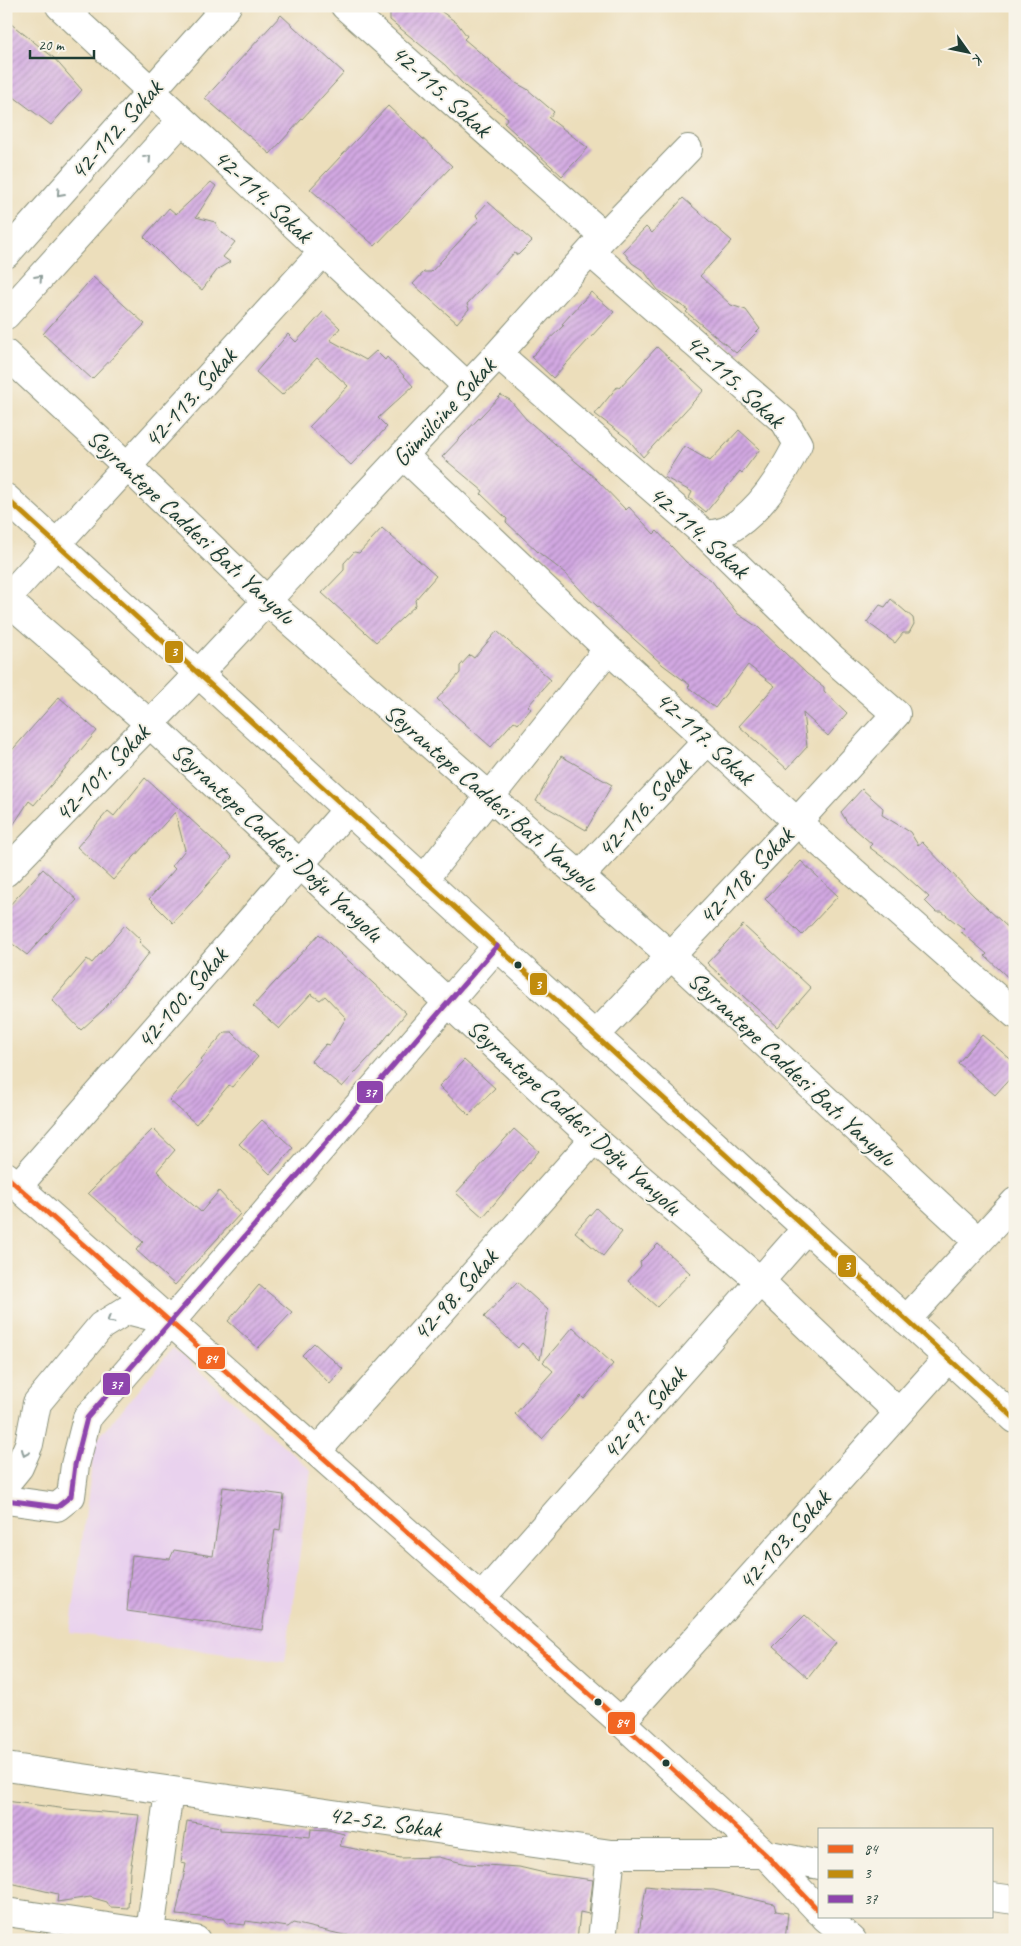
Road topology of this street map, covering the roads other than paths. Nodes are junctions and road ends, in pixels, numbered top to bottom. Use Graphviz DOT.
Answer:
graph roads {
  1 [pos="60,6"];
  2 [pos="227,6"];
  3 [pos="345,6"];
  4 [pos="151,91"];
  5 [pos="182,120"];
  6 [pos="688,149"];
  7 [pos="597,244"];
  8 [pos="323,252"];
  9 [pos="6,254"];
  10 [pos="6,314"];
  11 [pos="6,354"];
  12 [pos="498,354"];
  13 [pos="467,386"];
  14 [pos="404,454"];
  15 [pos="127,466"];
  16 [pos="6,498"];
  17 [pos="706,536"];
  18 [pos="56,543"];
  19 [pos="6,599"];
  20 [pos="267,600"];
  21 [pos="608,648"];
  22 [pos="198,674"];
  23 [pos="896,714"];
  24 [pos="150,724"];
  25 [pos="708,740"];
  26 [pos="490,796"];
  27 [pos="347,810"];
  28 [pos="797,822"];
  29 [pos="300,863"];
  30 [pos="6,872"];
  31 [pos="580,876"];
  32 [pos="424,879"];
  33 [pos="497,946"];
  34 [pos="670,955"];
  35 [pos="448,1003"];
  36 [pos="1015,1014"];
  37 [pos="595,1036"];
  38 [pos="594,1140"];
  39 [pos="12,1181"];
  40 [pos="1015,1202"];
  41 [pos="806,1229"];
  42 [pos="978,1241"];
  43 [pos="760,1282"];
  44 [pos="906,1320"];
  45 [pos="172,1322"];
  46 [pos="948,1358"];
  47 [pos="898,1412"];
  48 [pos="1015,1419"];
  49 [pos="317,1450"];
  50 [pos="6,1484"];
  51 [pos="6,1500"];
  52 [pos="482,1597"];
  53 [pos="621,1722"];
  54 [pos="6,1767"];
  55 [pos="169,1791"];
  56 [pos="611,1854"];
  57 [pos="765,1854"];
  58 [pos="818,1865"];
  59 [pos="994,1897"];
  60 [pos="1015,1900"];
  61 [pos="818,1910"];
  62 [pos="6,1912"];
  63 [pos="824,1918"];
  64 [pos="825,1918"];
  65 [pos="150,1937"];
  66 [pos="196,1940"];
  67 [pos="602,1940"];
  68 [pos="819,1940"];
  69 [pos="852,1940"];
  1 -- 4 [label="street, 42-114. Sokak"];
  2 -- 4 [label="street, 42-112. Sokak"];
  3 -- 7 [label="street, 42-115. Sokak"];
  4 -- 5 [label="street, 42-114. Sokak"];
  4 -- 9 [label="street, 42-112. Sokak, one-way"];
  5 -- 8 [label="street, 42-114. Sokak"];
  10 -- 5 [label="street, 42-112. Sokak, one-way"];
  6 -- 7 [label="street, Gümülcine Sokak"];
  7 -- 12 [label="street, Gümülcine Sokak"];
  7 -- 17 [label="street, 42-115. Sokak"];
  8 -- 13 [label="street, 42-114. Sokak"];
  8 -- 15 [label="street, 42-113. Sokak"];
  11 -- 15 [label="street, Seyrantepe Caddesi Batı Yanyolu"];
  12 -- 13 [label="street, Gümülcine Sokak"];
  12 -- 17 [label="street, 42-114. Sokak"];
  13 -- 14 [label="street, Gümülcine Sokak"];
  14 -- 20 [label="street, Gümülcine Sokak"];
  14 -- 21 [label="street, 42-117. Sokak"];
  15 -- 18 [label="street, 42-113. Sokak"];
  15 -- 20 [label="street, Seyrantepe Caddesi Batı Yanyolu"];
  16 -- 18 [label="street"];
  17 -- 23 [label="street, 42-114. Sokak"];
  18 -- 19 [label="street, 42-113. Sokak"];
  18 -- 22 [label="street"];
  19 -- 24 [label="street, Seyrantepe Caddesi Doğu Yanyolu"];
  20 -- 22 [label="street, Gümülcine Sokak"];
  20 -- 26 [label="street, Seyrantepe Caddesi Batı Yanyolu"];
  21 -- 25 [label="street, 42-117. Sokak"];
  21 -- 26 [label="street"];
  22 -- 24 [label="street, 42-101. Sokak"];
  22 -- 27 [label="street"];
  23 -- 28 [label="street, 42-118. Sokak"];
  24 -- 29 [label="street, Seyrantepe Caddesi Doğu Yanyolu"];
  24 -- 30 [label="street, 42-101. Sokak"];
  25 -- 28 [label="street, 42-117. Sokak"];
  25 -- 31 [label="street, 42-116. Sokak"];
  26 -- 31 [label="street, Seyrantepe Caddesi Batı Yanyolu"];
  26 -- 32 [label="street"];
  27 -- 29 [label="street, 42-100. Sokak"];
  27 -- 32 [label="street"];
  28 -- 34 [label="street, 42-118. Sokak"];
  28 -- 36 [label="street, 42-117. Sokak"];
  29 -- 35 [label="street, Seyrantepe Caddesi Doğu Yanyolu"];
  29 -- 39 [label="street, 42-100. Sokak"];
  31 -- 34 [label="street, Seyrantepe Caddesi Batı Yanyolu"];
  32 -- 33 [label="street"];
  33 -- 35 [label="street"];
  33 -- 37 [label="street"];
  34 -- 37 [label="street, 42-118. Sokak"];
  34 -- 42 [label="street, Seyrantepe Caddesi Batı Yanyolu"];
  35 -- 38 [label="street, Seyrantepe Caddesi Doğu Yanyolu"];
  35 -- 45 [label="street"];
  37 -- 41 [label="street"];
  38 -- 43 [label="street, Seyrantepe Caddesi Doğu Yanyolu"];
  38 -- 49 [label="street, 42-98. Sokak"];
  39 -- 45 [label="street"];
  40 -- 42 [label="street"];
  41 -- 43 [label="street, 42-97. Sokak"];
  41 -- 44 [label="street"];
  42 -- 44 [label="street"];
  43 -- 47 [label="street, Seyrantepe Caddesi Doğu Yanyolu"];
  43 -- 52 [label="street, 42-97. Sokak"];
  44 -- 46 [label="street"];
  45 -- 49 [label="street"];
  45 -- 50 [label="street, one-way"];
  45 -- 51 [label="street"];
  46 -- 47 [label="street, 42-103. Sokak"];
  46 -- 48 [label="street"];
  47 -- 53 [label="street, 42-103. Sokak"];
  49 -- 52 [label="street"];
  52 -- 53 [label="street"];
  53 -- 57 [label="street"];
  54 -- 55 [label="street, 42-52. Sokak"];
  55 -- 56 [label="street, 42-52. Sokak"];
  55 -- 65 [label="street"];
  56 -- 57 [label="street, 42-52. Sokak"];
  56 -- 67 [label="street"];
  57 -- 58 [label="street, 42-52. Sokak"];
  57 -- 61 [label="street"];
  59 -- 60 [label="street"];
  62 -- 65 [label="street"];
  63 -- 68 [label="street"];
  64 -- 69 [label="street"];
  65 -- 66 [label="street"];
}
